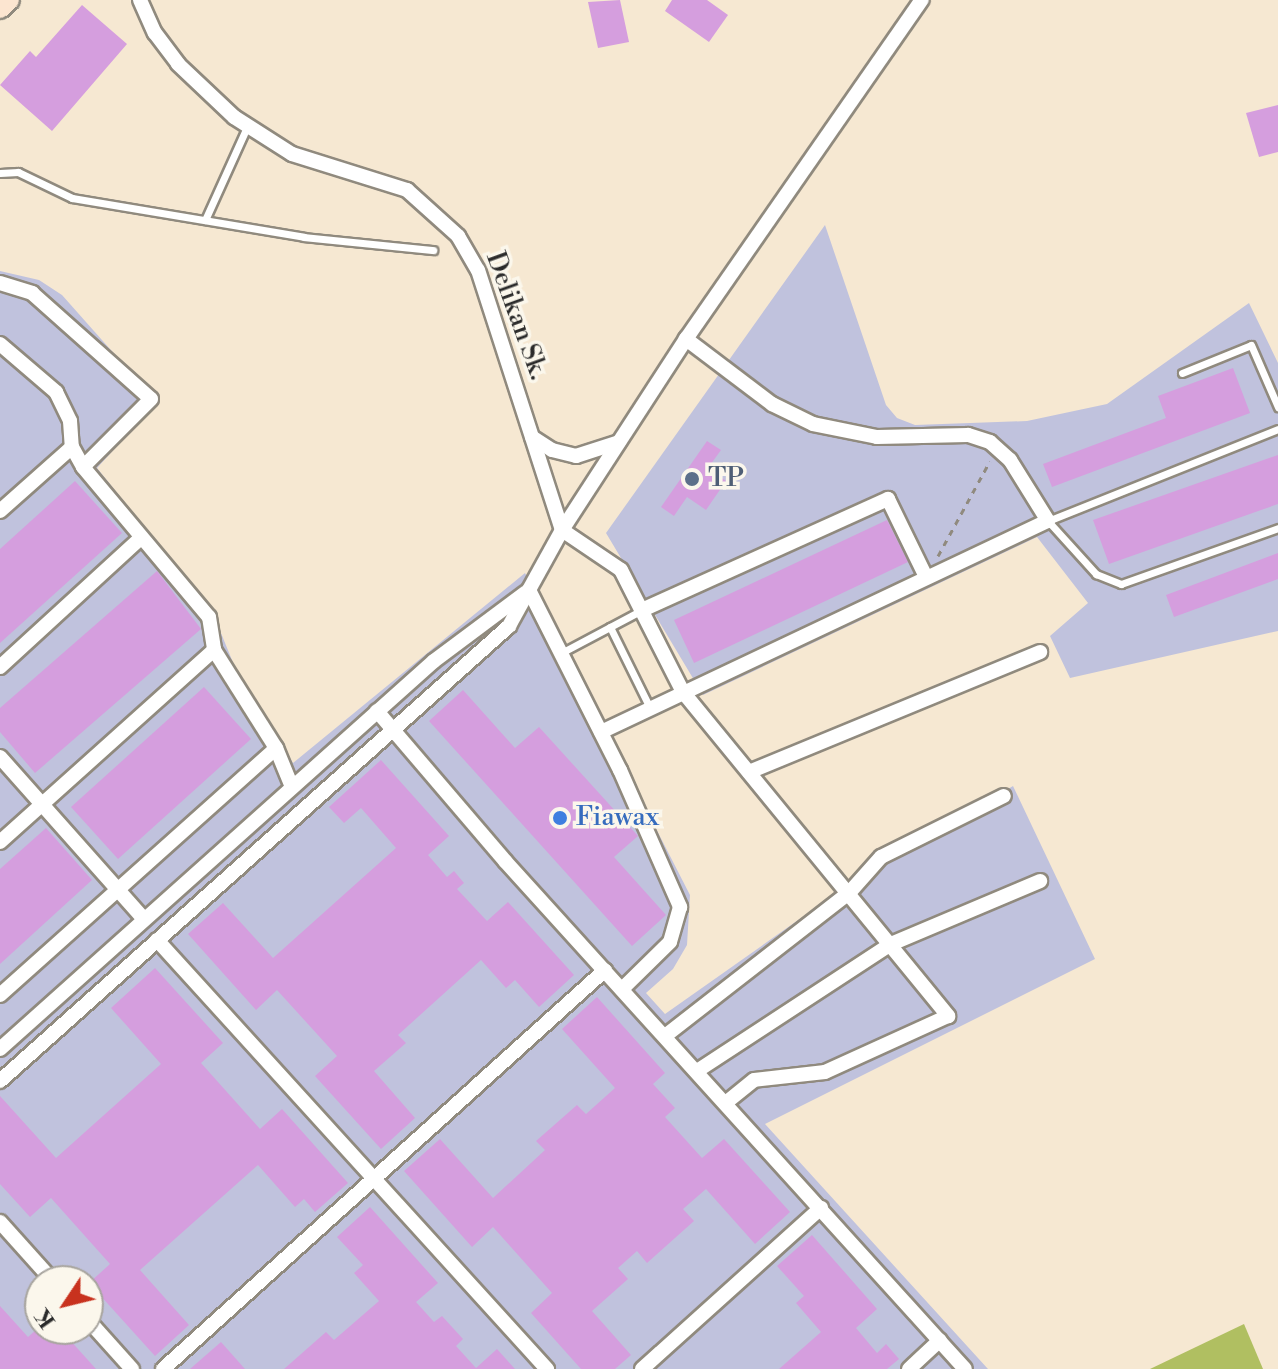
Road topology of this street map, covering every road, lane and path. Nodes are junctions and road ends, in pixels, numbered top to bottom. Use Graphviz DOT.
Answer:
graph roads {
  1 [pos="9,0"];
  2 [pos="140,0"];
  3 [pos="922,0"];
  4 [pos="0,8"];
  5 [pos="247,127"];
  6 [pos="0,173"];
  7 [pos="205,220"];
  8 [pos="433,250"];
  9 [pos="0,283"];
  10 [pos="686,339"];
  11 [pos="0,344"];
  12 [pos="1182,373"];
  13 [pos="1278,407"];
  14 [pos="1278,429"];
  15 [pos="532,437"];
  16 [pos="619,442"];
  17 [pos="72,447"];
  18 [pos="998,447"];
  19 [pos="83,467"];
  20 [pos="0,511"];
  21 [pos="1048,521"];
  22 [pos="1278,528"];
  23 [pos="562,530"];
  24 [pos="141,538"];
  25 [pos="926,577"];
  26 [pos="529,590"];
  27 [pos="642,610"];
  28 [pos="610,627"];
  29 [pos="214,650"];
  30 [pos="1040,652"];
  31 [pos="561,653"];
  32 [pos="0,667"];
  33 [pos="683,692"];
  34 [pos="650,708"];
  35 [pos="377,711"];
  36 [pos="393,729"];
  37 [pos="601,732"];
  38 [pos="276,748"];
  39 [pos="0,757"];
  40 [pos="749,772"];
  41 [pos="292,787"];
  42 [pos="1004,796"];
  43 [pos="42,804"];
  44 [pos="0,842"];
  45 [pos="1040,881"];
  46 [pos="118,889"];
  47 [pos="849,893"];
  48 [pos="144,919"];
  49 [pos="157,940"];
  50 [pos="891,944"];
  51 [pos="605,970"];
  52 [pos="622,989"];
  53 [pos="0,995"];
  54 [pos="665,1036"];
  55 [pos="0,1049"];
  56 [pos="697,1071"];
  57 [pos="0,1081"];
  58 [pos="726,1103"];
  59 [pos="374,1178"];
  60 [pos="821,1208"];
  61 [pos="0,1222"];
  62 [pos="39,1265"];
  63 [pos="104,1338"];
  64 [pos="940,1340"];
  65 [pos="132,1369"];
  66 [pos="163,1369"];
  67 [pos="547,1369"];
  68 [pos="642,1369"];
  69 [pos="909,1369"];
  70 [pos="965,1369"];
  1 -- 4 [label="street"];
  2 -- 5 [label="street, Delikan Sk."];
  3 -- 10 [label="street"];
  5 -- 7 [label="lane"];
  5 -- 15 [label="street, Delikan Sk."];
  6 -- 7 [label="lane"];
  7 -- 8 [label="lane"];
  9 -- 19 [label="street"];
  10 -- 16 [label="street"];
  10 -- 18 [label="street"];
  11 -- 17 [label="street"];
  12 -- 13 [label="lane"];
  14 -- 21 [label="lane"];
  15 -- 16 [label="street"];
  15 -- 23 [label="street, Delikan Sk."];
  16 -- 23 [label="street"];
  17 -- 19 [label="street"];
  17 -- 20 [label="street"];
  18 -- 21 [label="street"];
  18 -- 25 [label="path"];
  19 -- 24 [label="street"];
  21 -- 22 [label="lane"];
  21 -- 25 [label="street"];
  23 -- 26 [label="street"];
  23 -- 27 [label="street"];
  24 -- 29 [label="street"];
  24 -- 32 [label="street"];
  25 -- 27 [label="street"];
  25 -- 33 [label="street"];
  26 -- 31 [label="street"];
  26 -- 35 [label="street"];
  26 -- 36 [label="street"];
  27 -- 28 [label="lane"];
  27 -- 33 [label="street"];
  28 -- 31 [label="lane"];
  28 -- 34 [label="lane"];
  29 -- 38 [label="street"];
  29 -- 43 [label="street"];
  30 -- 40 [label="street"];
  31 -- 37 [label="street"];
  33 -- 34 [label="street"];
  33 -- 40 [label="street"];
  34 -- 37 [label="street"];
  35 -- 36 [label="street"];
  35 -- 41 [label="street"];
  36 -- 49 [label="street"];
  36 -- 51 [label="street"];
  37 -- 52 [label="street"];
  38 -- 41 [label="street"];
  38 -- 46 [label="street"];
  39 -- 43 [label="street"];
  40 -- 47 [label="street"];
  41 -- 48 [label="street"];
  42 -- 47 [label="street"];
  43 -- 44 [label="street"];
  43 -- 46 [label="street"];
  45 -- 50 [label="street"];
  46 -- 48 [label="street"];
  46 -- 53 [label="street"];
  47 -- 50 [label="street"];
  47 -- 54 [label="street"];
  48 -- 55 [label="street"];
  49 -- 57 [label="street"];
  49 -- 59 [label="street"];
  50 -- 56 [label="street"];
  50 -- 58 [label="street"];
  51 -- 52 [label="street"];
  51 -- 59 [label="street"];
  52 -- 54 [label="street"];
  54 -- 56 [label="street"];
  56 -- 58 [label="street"];
  58 -- 60 [label="street"];
  59 -- 66 [label="street"];
  59 -- 67 [label="street"];
  60 -- 64 [label="street"];
  60 -- 68 [label="street"];
  61 -- 62 [label="street"];
  63 -- 65 [label="street"];
  64 -- 69 [label="street"];
  64 -- 70 [label="street"];
}
